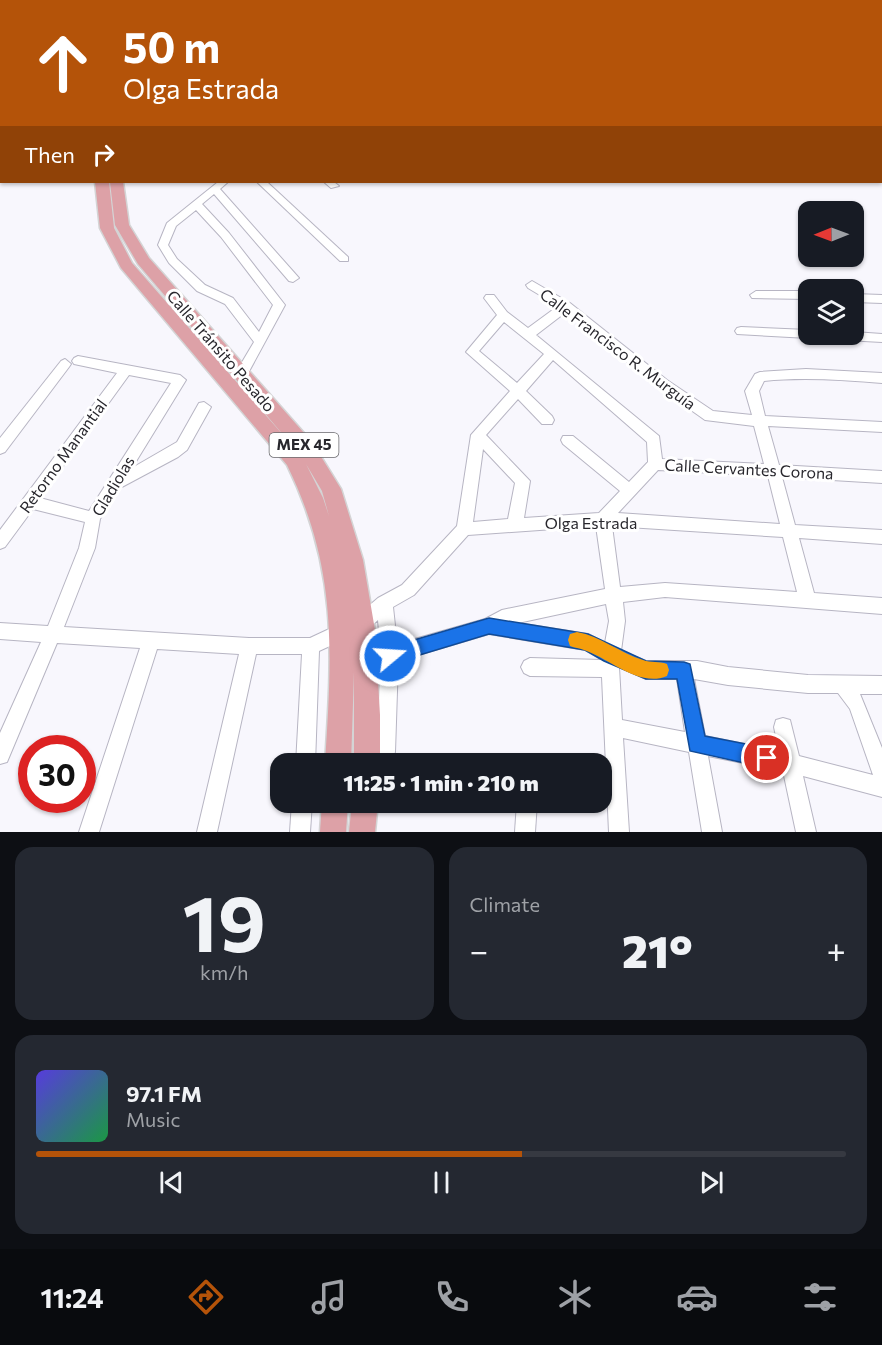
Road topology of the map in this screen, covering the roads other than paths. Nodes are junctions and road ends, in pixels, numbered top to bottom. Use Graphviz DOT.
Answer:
graph roads {
  1 [pos="102,183"];
  2 [pos="117,183"];
  3 [pos="263,183"];
  4 [pos="219,185"];
  5 [pos="196,204"];
  6 [pos="344,259"];
  7 [pos="293,279"];
  8 [pos="532,285"];
  9 [pos="756,295"];
  10 [pos="798,296"];
  11 [pos="490,298"];
  12 [pos="864,298"];
  13 [pos="882,299"];
  14 [pos="566,306"];
  15 [pos="503,315"];
  16 [pos="741,332"];
  17 [pos="529,334"];
  18 [pos="882,338"];
  19 [pos="260,342"];
  20 [pos="552,353"];
  21 [pos="125,369"];
  22 [pos="241,374"];
  23 [pos="882,378"];
  24 [pos="518,391"];
  25 [pos="204,407"];
  26 [pos="547,420"];
  27 [pos="760,422"];
  28 [pos="882,427"];
  29 [pos="478,435"];
  30 [pos="568,440"];
  31 [pos="0,448"];
  32 [pos="655,464"];
  33 [pos="773,471"];
  34 [pos="882,477"];
  35 [pos="114,484"];
  36 [pos="630,491"];
  37 [pos="30,502"];
  38 [pos="93,518"];
  39 [pos="603,519"];
  40 [pos="514,524"];
  41 [pos="465,529"];
  42 [pos="789,532"];
  43 [pos="882,537"];
  44 [pos="0,542"];
  45 [pos="613,595"];
  46 [pos="808,601"];
  47 [pos="384,603"];
  48 [pos="882,606"];
  49 [pos="363,622"];
  50 [pos="489,626"];
  51 [pos="0,631"];
  52 [pos="341,633"];
  53 [pos="51,634"];
  54 [pos="151,641"];
  55 [pos="249,646"];
  56 [pos="311,646"];
  57 [pos="390,656"];
  58 [pos="610,662"];
  59 [pos="530,667"];
  60 [pos="684,671"];
  61 [pos="842,684"];
  62 [pos="882,685"];
  63 [pos="612,727"];
  64 [pos="783,727"];
  65 [pos="697,744"];
  66 [pos="306,753"];
  67 [pos="339,753"];
  68 [pos="368,753"];
  69 [pos="386,753"];
  70 [pos="0,755"];
  71 [pos="791,763"];
  72 [pos="882,775"];
  73 [pos="882,787"];
  74 [pos="301,813"];
  75 [pos="334,813"];
  76 [pos="364,813"];
  77 [pos="526,813"];
  78 [pos="88,832"];
  79 [pos="207,832"];
  80 [pos="300,832"];
  81 [pos="333,832"];
  82 [pos="362,832"];
  83 [pos="525,832"];
  84 [pos="619,832"];
  85 [pos="712,832"];
  86 [pos="806,832"];
  1 -- 52 [label="main road, Calle Tránsito Pesado / MEX 45"];
  2 -- 22 [label="main road, Calle Tránsito Pesado / MEX 45"];
  3 -- 6 [label="street"];
  4 -- 5 [label="street"];
  4 -- 7 [label="street"];
  5 -- 19 [label="street"];
  5 -- 19 [label="street"];
  8 -- 14 [label="street, Calle Francisco R. Murguía"];
  9 -- 10 [label="street"];
  11 -- 15 [label="street"];
  12 -- 13 [label="street"];
  14 -- 17 [label="street"];
  14 -- 27 [label="street, Calle Francisco R. Murguía"];
  15 -- 17 [label="street"];
  15 -- 24 [label="street"];
  16 -- 18 [label="street"];
  17 -- 20 [label="street"];
  19 -- 22 [label="street"];
  20 -- 24 [label="street"];
  20 -- 32 [label="street"];
  21 -- 31 [label="street"];
  21 -- 35 [label="street, Gladiolas"];
  21 -- 37 [label="street, Retorno Manantial"];
  22 -- 49 [label="main road, Calle Tránsito Pesado / MEX 45"];
  23 -- 27 [label="street"];
  24 -- 26 [label="street"];
  24 -- 29 [label="street"];
  25 -- 35 [label="street"];
  27 -- 28 [label="street, Calle Francisco R. Murguía"];
  27 -- 33 [label="street"];
  29 -- 40 [label="street"];
  29 -- 41 [label="street"];
  30 -- 36 [label="street"];
  32 -- 33 [label="street, Calle Cervantes Corona"];
  32 -- 36 [label="street, Calle Cervantes Corona"];
  33 -- 34 [label="street, Calle Cervantes Corona"];
  33 -- 42 [label="street"];
  35 -- 38 [label="street, Gladiolas"];
  36 -- 39 [label="street, Calle Cervantes Corona"];
  37 -- 38 [label="street"];
  37 -- 44 [label="street, Retorno Manantial"];
  38 -- 53 [label="street, Gladiolas"];
  39 -- 40 [label="street, Olga Estrada"];
  39 -- 42 [label="street, Olga Estrada"];
  39 -- 45 [label="street"];
  40 -- 41 [label="street, Olga Estrada"];
  41 -- 47 [label="street"];
  42 -- 43 [label="street, Olga Estrada"];
  42 -- 46 [label="street"];
  45 -- 46 [label="street"];
  45 -- 50 [label="street"];
  45 -- 58 [label="street"];
  46 -- 48 [label="street"];
  47 -- 49 [label="street"];
  47 -- 57 [label="street"];
  49 -- 52 [label="street"];
  49 -- 68 [label="main road, Calle Tránsito Pesado / MEX 45"];
  50 -- 57 [label="street"];
  50 -- 58 [label="street"];
  51 -- 53 [label="street"];
  52 -- 56 [label="street"];
  52 -- 67 [label="main road, Calle Tránsito Pesado / MEX 45"];
  53 -- 54 [label="street"];
  53 -- 70 [label="street, Gladiolas"];
  54 -- 55 [label="street"];
  54 -- 78 [label="street"];
  55 -- 56 [label="street"];
  55 -- 79 [label="street"];
  56 -- 66 [label="street"];
  57 -- 69 [label="street"];
  58 -- 59 [label="street"];
  58 -- 60 [label="street"];
  58 -- 63 [label="street"];
  60 -- 61 [label="street"];
  60 -- 65 [label="street"];
  61 -- 62 [label="street"];
  61 -- 72 [label="street"];
  63 -- 65 [label="street"];
  63 -- 84 [label="street"];
  64 -- 71 [label="street"];
  65 -- 71 [label="street"];
  65 -- 85 [label="street"];
  71 -- 73 [label="street"];
  71 -- 86 [label="street"];
  74 -- 80 [label="street"];
  75 -- 81 [label="main road"];
  76 -- 82 [label="main road"];
  77 -- 83 [label="street"];
}
